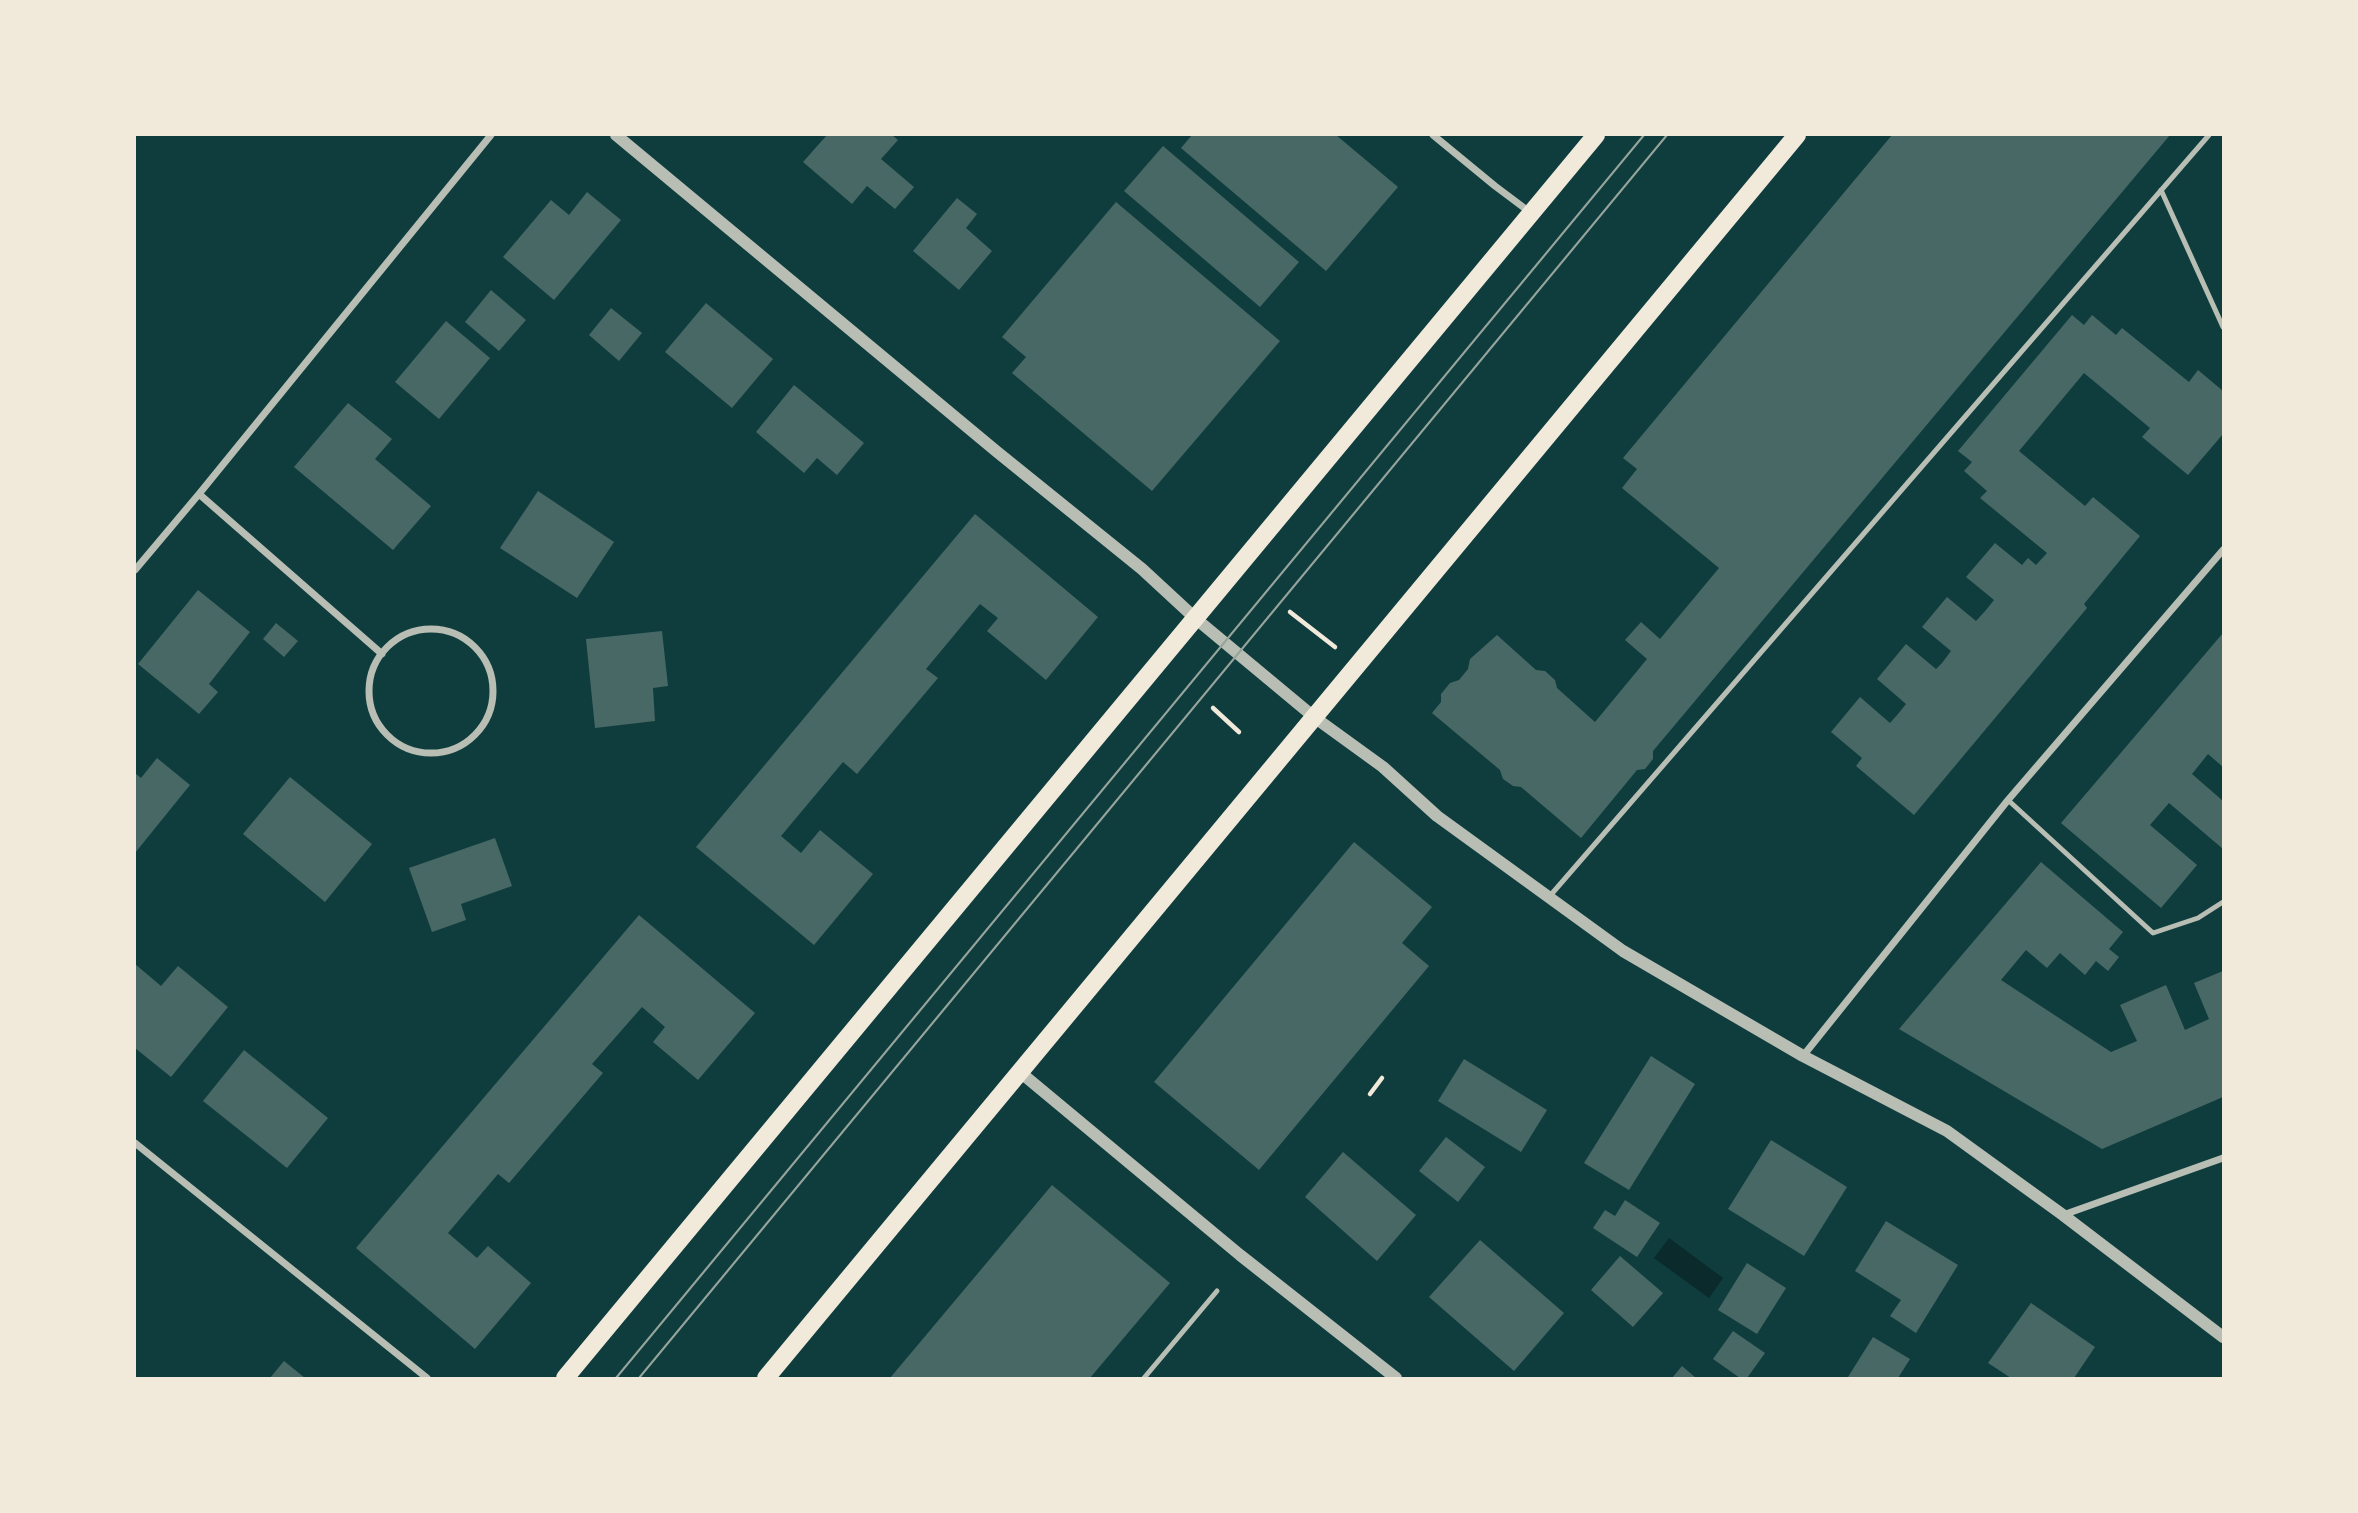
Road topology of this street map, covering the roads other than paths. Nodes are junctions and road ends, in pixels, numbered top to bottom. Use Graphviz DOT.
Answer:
graph roads {
  1 [pos="491,135"];
  2 [pos="616,135"];
  3 [pos="1433,135"];
  4 [pos="1596,135"];
  5 [pos="1797,135"];
  6 [pos="2209,135"];
  7 [pos="2161,190"];
  8 [pos="1532,213"];
  9 [pos="2223,327"];
  10 [pos="199,494"];
  11 [pos="2223,550"];
  12 [pos="135,570"];
  13 [pos="1195,618"];
  14 [pos="382,654"];
  15 [pos="1314,717"];
  16 [pos="2008,800"];
  17 [pos="1549,897"];
  18 [pos="2223,902"];
  19 [pos="1803,1056"];
  20 [pos="1020,1072"];
  21 [pos="135,1143"];
  22 [pos="2223,1158"];
  23 [pos="2063,1215"];
  24 [pos="1217,1291"];
  25 [pos="2223,1338"];
  26 [pos="426,1378"];
  27 [pos="565,1378"];
  28 [pos="766,1378"];
  29 [pos="1144,1378"];
  30 [pos="1396,1378"];
  1 -- 10 [label="street"];
  2 -- 13 [label="street"];
  3 -- 8 [label="street"];
  4 -- 8 [label="main road"];
  5 -- 15 [label="main road"];
  6 -- 7 [label="lane"];
  7 -- 9 [label="lane"];
  7 -- 17 [label="lane"];
  8 -- 13 [label="main road"];
  10 -- 12 [label="street"];
  10 -- 14 [label="street"];
  11 -- 16 [label="street"];
  13 -- 15 [label="street"];
  13 -- 27 [label="main road"];
  14 -- 14 [label="street"];
  15 -- 17 [label="street"];
  15 -- 20 [label="main road"];
  16 -- 18 [label="lane"];
  16 -- 19 [label="street"];
  17 -- 19 [label="street"];
  19 -- 23 [label="street"];
  20 -- 28 [label="main road"];
  20 -- 30 [label="street"];
  21 -- 26 [label="street"];
  22 -- 23 [label="street"];
  23 -- 25 [label="street"];
  24 -- 29 [label="lane"];
}
